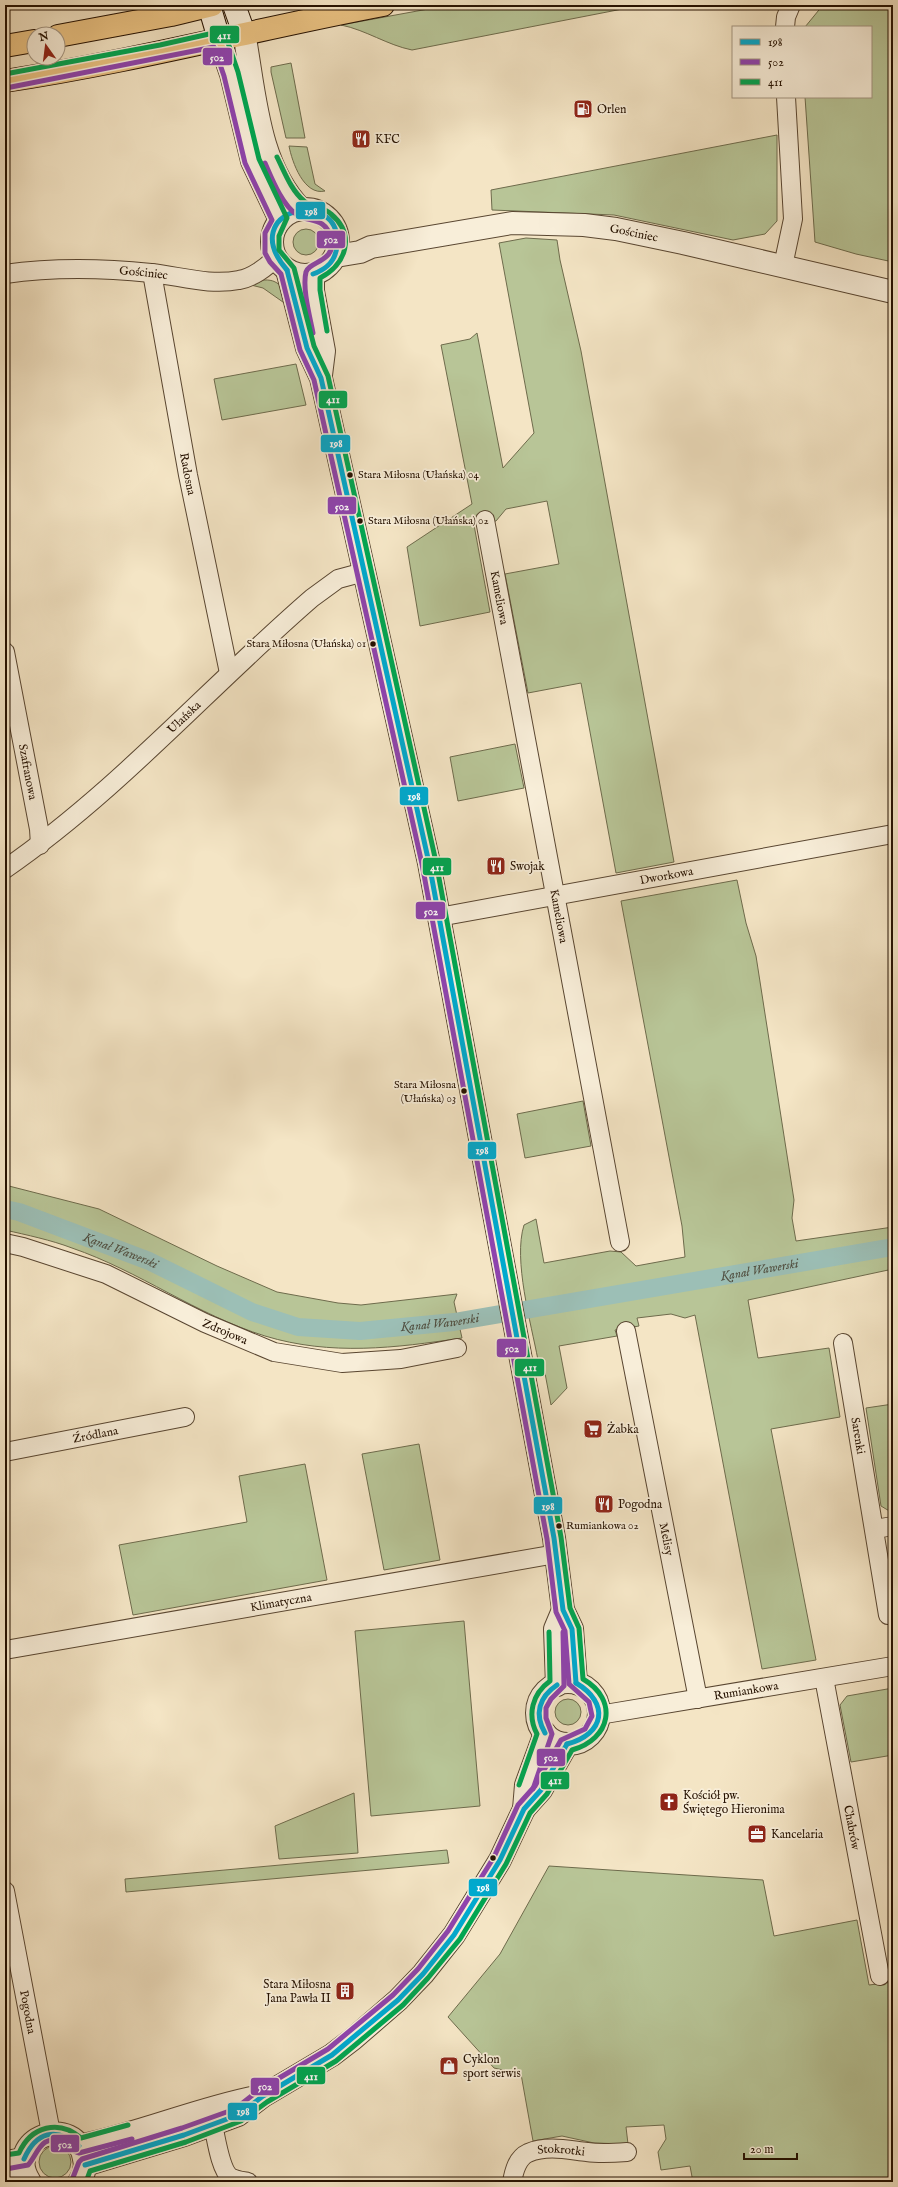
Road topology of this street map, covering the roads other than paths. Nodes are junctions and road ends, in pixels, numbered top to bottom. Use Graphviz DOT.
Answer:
graph roads {
  1 [pos="210,5"];
  2 [pos="234,5"];
  3 [pos="383,5"];
  4 [pos="791,5"];
  5 [pos="785,26"];
  6 [pos="244,33"];
  7 [pos="66,35"];
  8 [pos="220,39"];
  9 [pos="26,42"];
  10 [pos="5,46"];
  11 [pos="5,81"];
  12 [pos="786,98"];
  13 [pos="300,209"];
  14 [pos="280,220"];
  15 [pos="337,246"];
  16 [pos="281,264"];
  17 [pos="783,266"];
  18 [pos="152,273"];
  19 [pos="5,274"];
  20 [pos="313,274"];
  21 [pos="893,292"];
  22 [pos="321,378"];
  23 [pos="485,520"];
  24 [pos="364,572"];
  25 [pos="5,652"];
  26 [pos="229,673"];
  27 [pos="893,834"];
  28 [pos="40,845"];
  29 [pos="5,869"];
  30 [pos="556,896"];
  31 [pos="439,917"];
  32 [pos="620,1242"];
  33 [pos="5,1244"];
  34 [pos="626,1331"];
  35 [pos="843,1343"];
  36 [pos="457,1348"];
  37 [pos="185,1417"];
  38 [pos="5,1452"];
  39 [pos="893,1526"];
  40 [pos="875,1529"];
  41 [pos="556,1554"];
  42 [pos="888,1615"];
  43 [pos="5,1650"];
  44 [pos="893,1666"];
  45 [pos="824,1678"];
  46 [pos="566,1684"];
  47 [pos="698,1699"];
  48 [pos="599,1715"];
  49 [pos="545,1733"];
  50 [pos="567,1744"];
  51 [pos="524,1809"];
  52 [pos="5,1891"];
  53 [pos="880,1976"];
  54 [pos="263,2096"];
  55 [pos="213,2125"];
  56 [pos="51,2133"];
  57 [pos="627,2152"];
  58 [pos="81,2164"];
  59 [pos="21,2170"];
  60 [pos="5,2180"];
  61 [pos="248,2182"];
  62 [pos="512,2182"];
  1 -- 7 [label="main road"];
  1 -- 8 [label="street"];
  2 -- 6 [label="street"];
  3 -- 6 [label="main road"];
  4 -- 5 [label="street"];
  6 -- 8 [label="main road"];
  6 -- 13 [label="street"];
  8 -- 11 [label="main road"];
  8 -- 14 [label="street"];
  9 -- 10 [label="main road"];
  12 -- 17 [label="street"];
  13 -- 14 [label="street"];
  13 -- 15 [label="street"];
  14 -- 16 [label="street"];
  15 -- 17 [label="street, Gościniec"];
  15 -- 20 [label="street"];
  16 -- 18 [label="street, Gościniec"];
  16 -- 20 [label="street"];
  16 -- 22 [label="street"];
  17 -- 21 [label="street, Gościniec"];
  18 -- 19 [label="street, Gościniec"];
  18 -- 26 [label="street, Radosna"];
  20 -- 22 [label="street"];
  22 -- 24 [label="street"];
  23 -- 30 [label="street, Kameliowa"];
  24 -- 26 [label="street, Ułańska"];
  24 -- 31 [label="street"];
  25 -- 28 [label="street, Szafranowa"];
  26 -- 28 [label="street, Ułańska"];
  27 -- 30 [label="street, Dworkowa"];
  28 -- 29 [label="street, Ułańska"];
  30 -- 31 [label="street, Dworkowa"];
  30 -- 32 [label="street, Kameliowa"];
  31 -- 41 [label="street"];
  33 -- 36 [label="street, Zdrojowa"];
  34 -- 47 [label="street, Melisy"];
  35 -- 40 [label="street, Sarenki"];
  37 -- 38 [label="street, Źródlana"];
  39 -- 40 [label="street"];
  40 -- 42 [label="street, Sarenki"];
  41 -- 43 [label="street, Klimatyczna"];
  41 -- 46 [label="street"];
  44 -- 45 [label="street, Rumiankowa"];
  45 -- 47 [label="street, Rumiankowa"];
  45 -- 53 [label="street, Chabrów"];
  46 -- 48 [label="street"];
  46 -- 49 [label="street"];
  47 -- 48 [label="street, Rumiankowa"];
  48 -- 50 [label="street"];
  49 -- 50 [label="street"];
  49 -- 51 [label="street"];
  50 -- 51 [label="street"];
  51 -- 54 [label="street"];
  52 -- 56 [label="street, Pogodna"];
  54 -- 55 [label="street"];
  54 -- 58 [label="street"];
  55 -- 58 [label="street"];
  55 -- 61 [label="street"];
  56 -- 58 [label="street"];
  56 -- 59 [label="street"];
  57 -- 62 [label="street, Stokrotki"];
  59 -- 60 [label="street"];
}
